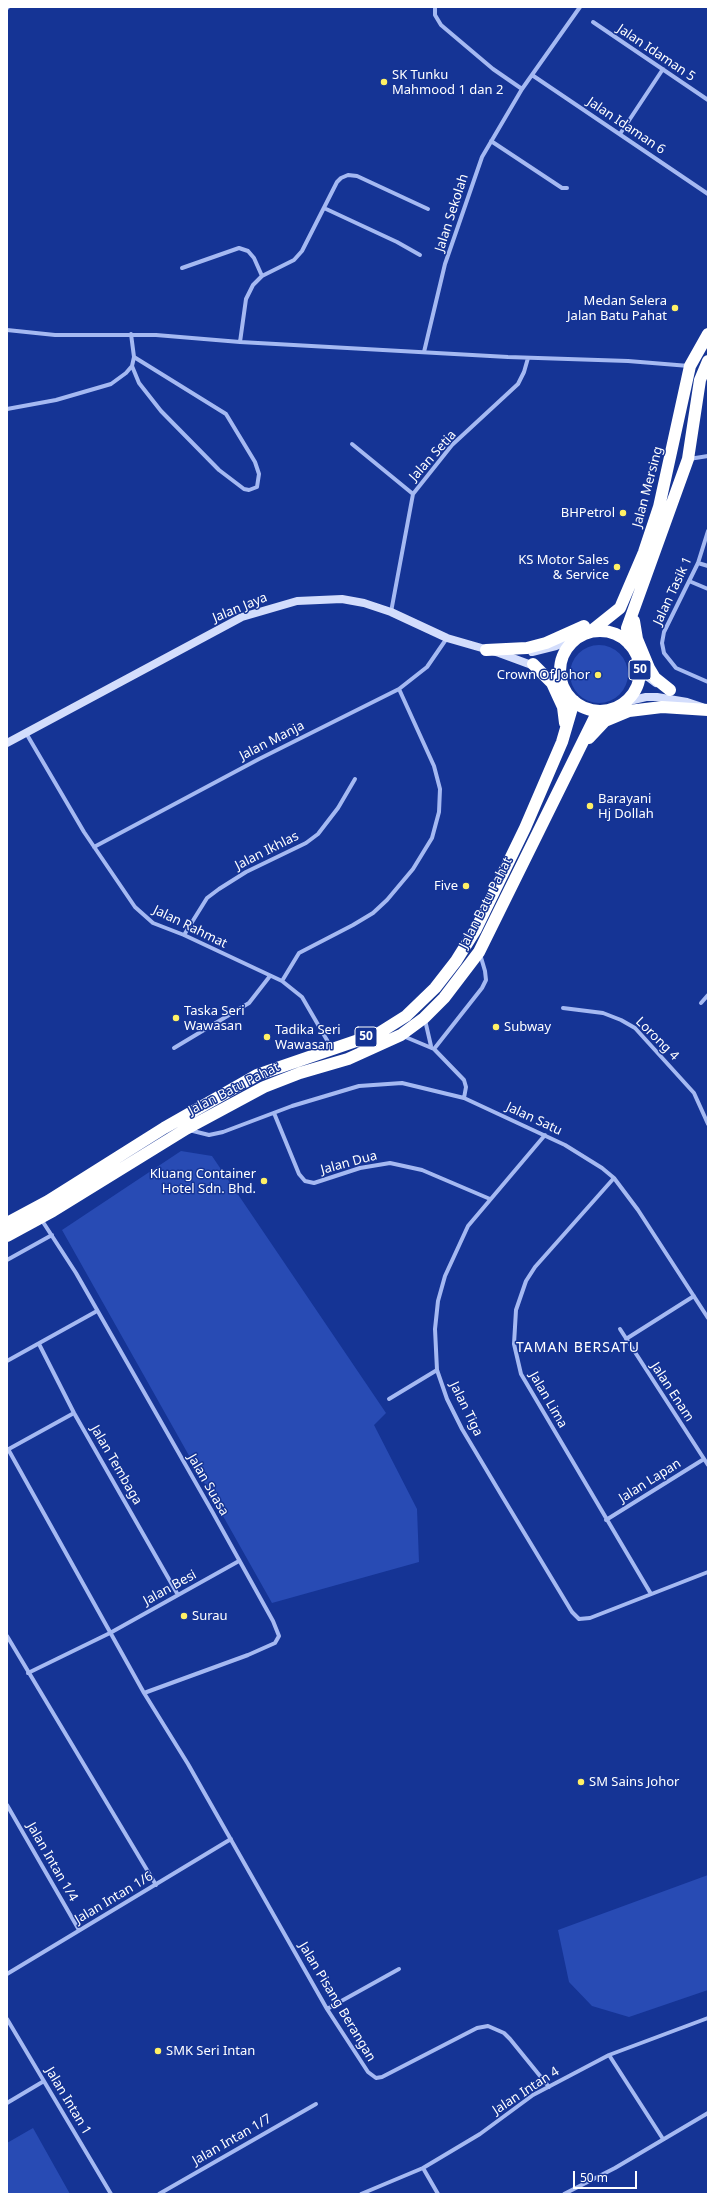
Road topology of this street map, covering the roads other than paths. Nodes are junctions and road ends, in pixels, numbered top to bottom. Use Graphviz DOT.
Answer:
graph roads {
  1 [pos="434,7"];
  2 [pos="580,7"];
  3 [pos="593,22"];
  4 [pos="663,69"];
  5 [pos="532,75"];
  6 [pos="522,89"];
  7 [pos="708,100"];
  8 [pos="620,134"];
  9 [pos="491,141"];
  10 [pos="567,188"];
  11 [pos="708,194"];
  12 [pos="324,208"];
  13 [pos="428,209"];
  14 [pos="420,255"];
  15 [pos="182,268"];
  16 [pos="262,276"];
  17 [pos="7,330"];
  18 [pos="131,334"];
  19 [pos="708,334"];
  20 [pos="240,342"];
  21 [pos="424,352"];
  22 [pos="134,357"];
  23 [pos="528,358"];
  24 [pos="708,362"];
  25 [pos="132,366"];
  26 [pos="690,366"];
  27 [pos="7,409"];
  28 [pos="352,444"];
  29 [pos="708,456"];
  30 [pos="688,460"];
  31 [pos="413,494"];
  32 [pos="708,532"];
  33 [pos="698,563"];
  34 [pos="708,566"];
  35 [pos="632,580"];
  36 [pos="689,581"];
  37 [pos="708,589"];
  38 [pos="391,612"];
  39 [pos="633,614"];
  40 [pos="590,632"];
  41 [pos="447,638"];
  42 [pos="577,638"];
  43 [pos="629,644"];
  44 [pos="486,650"];
  45 [pos="500,653"];
  46 [pos="533,664"];
  47 [pos="640,671"];
  48 [pos="708,682"];
  49 [pos="562,685"];
  50 [pos="399,689"];
  51 [pos="670,690"];
  52 [pos="574,701"];
  53 [pos="625,702"];
  54 [pos="688,702"];
  55 [pos="708,709"];
  56 [pos="598,711"];
  57 [pos="26,733"];
  58 [pos="562,742"];
  59 [pos="7,743"];
  60 [pos="574,759"];
  61 [pos="355,779"];
  62 [pos="94,848"];
  63 [pos="184,935"];
  64 [pos="479,952"];
  65 [pos="270,976"];
  66 [pos="282,981"];
  67 [pos="708,995"];
  68 [pos="702,1003"];
  69 [pos="563,1008"];
  70 [pos="424,1018"];
  71 [pos="401,1035"];
  72 [pos="174,1048"];
  73 [pos="433,1048"];
  74 [pos="332,1050"];
  75 [pos="464,1098"];
  76 [pos="274,1113"];
  77 [pos="708,1124"];
  78 [pos="186,1129"];
  79 [pos="545,1135"];
  80 [pos="614,1178"];
  81 [pos="490,1200"];
  82 [pos="41,1218"];
  83 [pos="7,1223"];
  84 [pos="52,1235"];
  85 [pos="7,1236"];
  86 [pos="7,1260"];
  87 [pos="694,1296"];
  88 [pos="96,1311"];
  89 [pos="708,1318"];
  90 [pos="620,1329"];
  91 [pos="626,1339"];
  92 [pos="39,1344"];
  93 [pos="7,1361"];
  94 [pos="437,1370"];
  95 [pos="389,1399"];
  96 [pos="74,1413"];
  97 [pos="8,1449"];
  98 [pos="704,1459"];
  99 [pos="708,1465"];
  100 [pos="606,1520"];
  101 [pos="240,1561"];
  102 [pos="708,1572"];
  103 [pos="651,1594"];
  104 [pos="178,1595"];
  105 [pos="110,1633"];
  106 [pos="7,1636"];
  107 [pos="28,1672"];
  108 [pos="144,1693"];
  109 [pos="7,1805"];
  110 [pos="231,1839"];
  111 [pos="156,1885"];
  112 [pos="80,1930"];
  113 [pos="400,1969"];
  114 [pos="7,1973"];
  115 [pos="328,2009"];
  116 [pos="708,2018"];
  117 [pos="7,2019"];
  118 [pos="609,2055"];
  119 [pos="44,2081"];
  120 [pos="549,2087"];
  121 [pos="7,2103"];
  122 [pos="316,2104"];
  123 [pos="708,2113"];
  124 [pos="663,2139"];
  125 [pos="423,2168"];
  126 [pos="111,2194"];
  127 [pos="159,2194"];
  128 [pos="361,2194"];
  129 [pos="438,2194"];
  130 [pos="564,2194"];
  1 -- 6 [label="street"];
  2 -- 5 [label="street, Jalan Sekolah"];
  3 -- 4 [label="street, Jalan Idaman 5"];
  4 -- 7 [label="street, Jalan Idaman 5"];
  4 -- 8 [label="street"];
  5 -- 6 [label="street, Jalan Sekolah"];
  5 -- 8 [label="street, Jalan Idaman 6"];
  6 -- 9 [label="street, Jalan Sekolah"];
  8 -- 11 [label="street, Jalan Idaman 6"];
  9 -- 10 [label="street"];
  9 -- 21 [label="street, Jalan Sekolah"];
  12 -- 13 [label="street"];
  12 -- 14 [label="street"];
  12 -- 16 [label="street"];
  15 -- 16 [label="street"];
  16 -- 20 [label="street"];
  17 -- 18 [label="street"];
  18 -- 20 [label="street"];
  18 -- 22 [label="street"];
  19 -- 26 [label="highway, Jalan Mersing / 50"];
  20 -- 21 [label="street"];
  21 -- 23 [label="street"];
  22 -- 25 [label="street"];
  22 -- 25 [label="street"];
  23 -- 26 [label="street"];
  23 -- 31 [label="street, Jalan Setia"];
  24 -- 30 [label="highway"];
  25 -- 27 [label="street"];
  26 -- 35 [label="highway, Jalan Mersing / 50"];
  28 -- 31 [label="street"];
  29 -- 30 [label="street"];
  30 -- 39 [label="highway, 50"];
  31 -- 38 [label="street, Jalan Setia"];
  32 -- 33 [label="street, Jalan Tasik 1"];
  33 -- 34 [label="street"];
  33 -- 36 [label="street, Jalan Tasik 1"];
  35 -- 40 [label="highway, Jalan Mersing / 50"];
  35 -- 44 [label="highway"];
  36 -- 37 [label="street"];
  36 -- 48 [label="street, Jalan Tasik 1"];
  38 -- 41 [label="street, Jalan Jaya"];
  38 -- 57 [label="street, Jalan Jaya"];
  39 -- 43 [label="highway, 50"];
  39 -- 51 [label="highway"];
  40 -- 42 [label="highway, 50"];
  40 -- 43 [label="highway, 50"];
  41 -- 44 [label="street, Jalan Jaya"];
  41 -- 50 [label="street, Jalan Manja"];
  42 -- 45 [label="street, Jalan Jaya"];
  42 -- 49 [label="highway, 50"];
  43 -- 47 [label="highway, 50"];
  44 -- 45 [label="street, Jalan Jaya"];
  45 -- 46 [label="street, Jalan Jaya"];
  46 -- 49 [label="street, Jalan Jaya"];
  46 -- 58 [label="highway"];
  47 -- 51 [label="street"];
  47 -- 53 [label="highway, 50"];
  49 -- 52 [label="highway"];
  50 -- 62 [label="street, Jalan Manja"];
  50 -- 66 [label="street"];
  51 -- 54 [label="street"];
  52 -- 56 [label="highway"];
  52 -- 58 [label="highway, Jalan Batu Pahat / 50"];
  53 -- 54 [label="street"];
  53 -- 56 [label="highway"];
  54 -- 55 [label="street"];
  55 -- 60 [label="highway"];
  56 -- 60 [label="highway, Jalan Batu Pahat / 50"];
  57 -- 59 [label="street, Jalan Jaya"];
  57 -- 62 [label="street, Jalan Rahmat"];
  58 -- 74 [label="highway, Jalan Batu Pahat / 50"];
  60 -- 64 [label="highway, Jalan Batu Pahat / 50"];
  61 -- 63 [label="street, Jalan Ikhlas"];
  62 -- 63 [label="street, Jalan Rahmat"];
  63 -- 65 [label="street, Jalan Rahmat"];
  64 -- 70 [label="highway, Jalan Batu Pahat / 50"];
  64 -- 73 [label="street"];
  65 -- 66 [label="street, Jalan Rahmat"];
  65 -- 72 [label="street"];
  66 -- 74 [label="street, Jalan Rahmat"];
  67 -- 68 [label="street"];
  69 -- 77 [label="street, Lorong 4"];
  70 -- 71 [label="highway, Jalan Batu Pahat / 50"];
  70 -- 73 [label="street"];
  71 -- 73 [label="street"];
  71 -- 78 [label="highway, Jalan Batu Pahat / 50"];
  73 -- 75 [label="street"];
  74 -- 83 [label="highway, Jalan Batu Pahat / 50"];
  75 -- 76 [label="street, Jalan Satu"];
  75 -- 79 [label="street, Jalan Satu"];
  76 -- 78 [label="street, Jalan Satu"];
  76 -- 81 [label="street, Jalan Dua"];
  78 -- 82 [label="highway, Jalan Batu Pahat / 50"];
  79 -- 80 [label="street, Jalan Satu"];
  79 -- 81 [label="street, Jalan Tiga"];
  80 -- 87 [label="street, Jalan Satu"];
  80 -- 100 [label="street, Jalan Lima"];
  81 -- 94 [label="street, Jalan Tiga"];
  82 -- 84 [label="street, Jalan Suasa"];
  82 -- 85 [label="highway, Jalan Batu Pahat / 50"];
  84 -- 86 [label="street"];
  84 -- 88 [label="street, Jalan Suasa"];
  87 -- 89 [label="street, Jalan Satu"];
  87 -- 91 [label="street"];
  88 -- 92 [label="street"];
  88 -- 101 [label="street, Jalan Suasa"];
  90 -- 91 [label="street, Jalan Enam"];
  91 -- 98 [label="street, Jalan Enam"];
  92 -- 93 [label="street"];
  92 -- 96 [label="street, Jalan Tembaga"];
  94 -- 95 [label="street"];
  94 -- 103 [label="street, Jalan Tiga"];
  96 -- 97 [label="street"];
  96 -- 104 [label="street, Jalan Tembaga"];
  97 -- 105 [label="street, Jalan Pisang Berangan"];
  98 -- 99 [label="street, Jalan Enam"];
  98 -- 100 [label="street, Jalan Lapan"];
  100 -- 103 [label="street, Jalan Lima"];
  101 -- 104 [label="street, Jalan Besi"];
  101 -- 108 [label="street, Jalan Suasa"];
  102 -- 103 [label="street"];
  104 -- 105 [label="street, Jalan Besi"];
  105 -- 107 [label="street, Jalan Besi"];
  105 -- 108 [label="street, Jalan Pisang Berangan"];
  106 -- 107 [label="street"];
  107 -- 111 [label="street"];
  108 -- 110 [label="street, Jalan Pisang Berangan"];
  109 -- 112 [label="street, Jalan Intan 1/4"];
  110 -- 111 [label="street, Jalan Intan 1/6"];
  110 -- 115 [label="street, Jalan Pisang Berangan"];
  111 -- 112 [label="street, Jalan Intan 1/6"];
  112 -- 114 [label="street, Jalan Intan 1/6"];
  113 -- 115 [label="street"];
  115 -- 120 [label="street, Jalan Pisang Berangan"];
  116 -- 118 [label="street, Jalan Intan 4"];
  117 -- 119 [label="street, Jalan Intan 1"];
  118 -- 120 [label="street, Jalan Intan 4"];
  118 -- 124 [label="street"];
  119 -- 121 [label="street"];
  119 -- 126 [label="street, Jalan Intan 1"];
  120 -- 125 [label="street, Jalan Intan 4"];
  122 -- 127 [label="street, Jalan Intan 1/7"];
  123 -- 124 [label="street"];
  124 -- 130 [label="street"];
  125 -- 128 [label="street, Jalan Intan 4"];
  125 -- 129 [label="street"];
}
